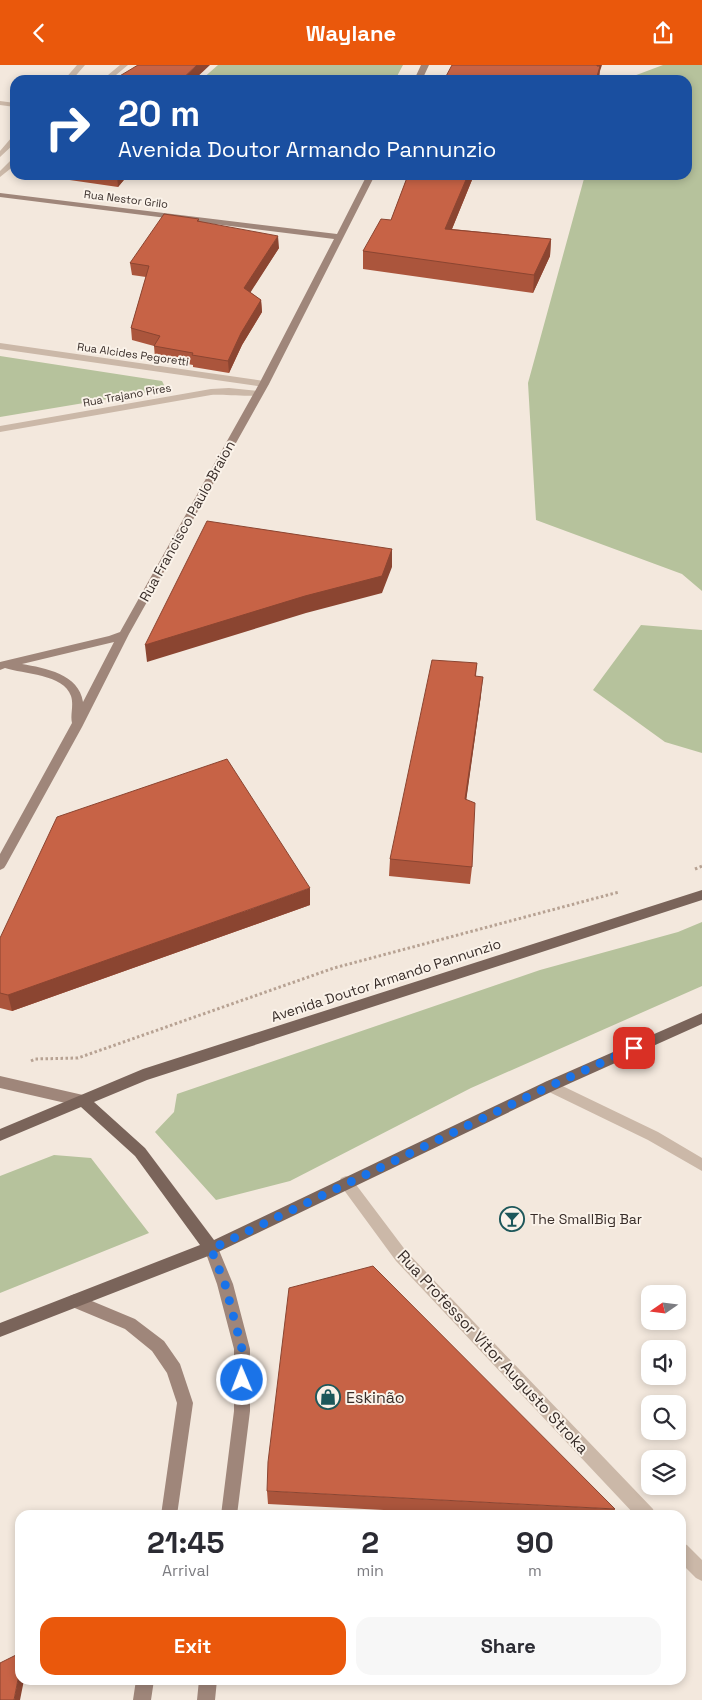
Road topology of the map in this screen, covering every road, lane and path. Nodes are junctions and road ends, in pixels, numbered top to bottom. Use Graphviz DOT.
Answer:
graph roads {
  1 [pos="81,65"];
  2 [pos="124,65"];
  3 [pos="72,75"];
  4 [pos="112,75"];
  5 [pos="10,144"];
  6 [pos="0,155"];
  7 [pos="10,166"];
  8 [pos="0,175"];
  9 [pos="368,180"];
  10 [pos="0,195"];
  11 [pos="339,237"];
  12 [pos="0,346"];
  13 [pos="264,384"];
  14 [pos="258,394"];
  15 [pos="0,429"];
  16 [pos="124,634"];
  17 [pos="2,665"];
  18 [pos="76,727"];
  19 [pos="0,865"];
  20 [pos="702,866"];
  21 [pos="693,870"];
  22 [pos="627,890"];
  23 [pos="702,895"];
  24 [pos="702,1018"];
  25 [pos="26,1064"];
  26 [pos="0,1082"];
  27 [pos="550,1086"];
  28 [pos="83,1101"];
  29 [pos="0,1135"];
  30 [pos="702,1165"];
  31 [pos="346,1182"];
  32 [pos="211,1249"];
  33 [pos="75,1301"];
  34 [pos="0,1330"];
  35 [pos="171,1510"];
  36 [pos="230,1510"];
  37 [pos="642,1510"];
  38 [pos="686,1556"];
  39 [pos="702,1573"];
  40 [pos="144,1685"];
  41 [pos="208,1685"];
  42 [pos="142,1700"];
  43 [pos="206,1700"];
  1 -- 3 [label="street"];
  2 -- 4 [label="street"];
  5 -- 6 [label="street"];
  7 -- 8 [label="street"];
  9 -- 11 [label="street, Rua Francisco Paulo Braion"];
  10 -- 11 [label="street, Rua Nestor Grilo"];
  11 -- 13 [label="street, Rua Francisco Paulo Braion"];
  12 -- 13 [label="street, Rua Alcides Pegoretti"];
  13 -- 14 [label="street, Rua Francisco Paulo Braion"];
  14 -- 15 [label="street, Rua Trajano Pires"];
  14 -- 16 [label="street, Rua Francisco Paulo Braion"];
  16 -- 17 [label="street"];
  16 -- 18 [label="street, Rua Francisco Paulo Braion"];
  17 -- 18 [label="street"];
  18 -- 19 [label="street, Rua Francisco Paulo Braion"];
  20 -- 21 [label="path"];
  22 -- 25 [label="path"];
  23 -- 28 [label="main road, Avenida Doutor Armando Pannunzio"];
  24 -- 27 [label="main road"];
  26 -- 28 [label="street"];
  27 -- 30 [label="street"];
  27 -- 31 [label="main road"];
  28 -- 29 [label="main road, Avenida Doutor Armando Pannunzio"];
  28 -- 32 [label="main road"];
  31 -- 32 [label="main road"];
  31 -- 37 [label="street, Rua Professor Vitor Augusto Stroka"];
  32 -- 33 [label="main road"];
  32 -- 36 [label="street"];
  33 -- 34 [label="main road"];
  33 -- 35 [label="street"];
  38 -- 39 [label="street"];
  40 -- 42 [label="street"];
  41 -- 43 [label="street"];
}
